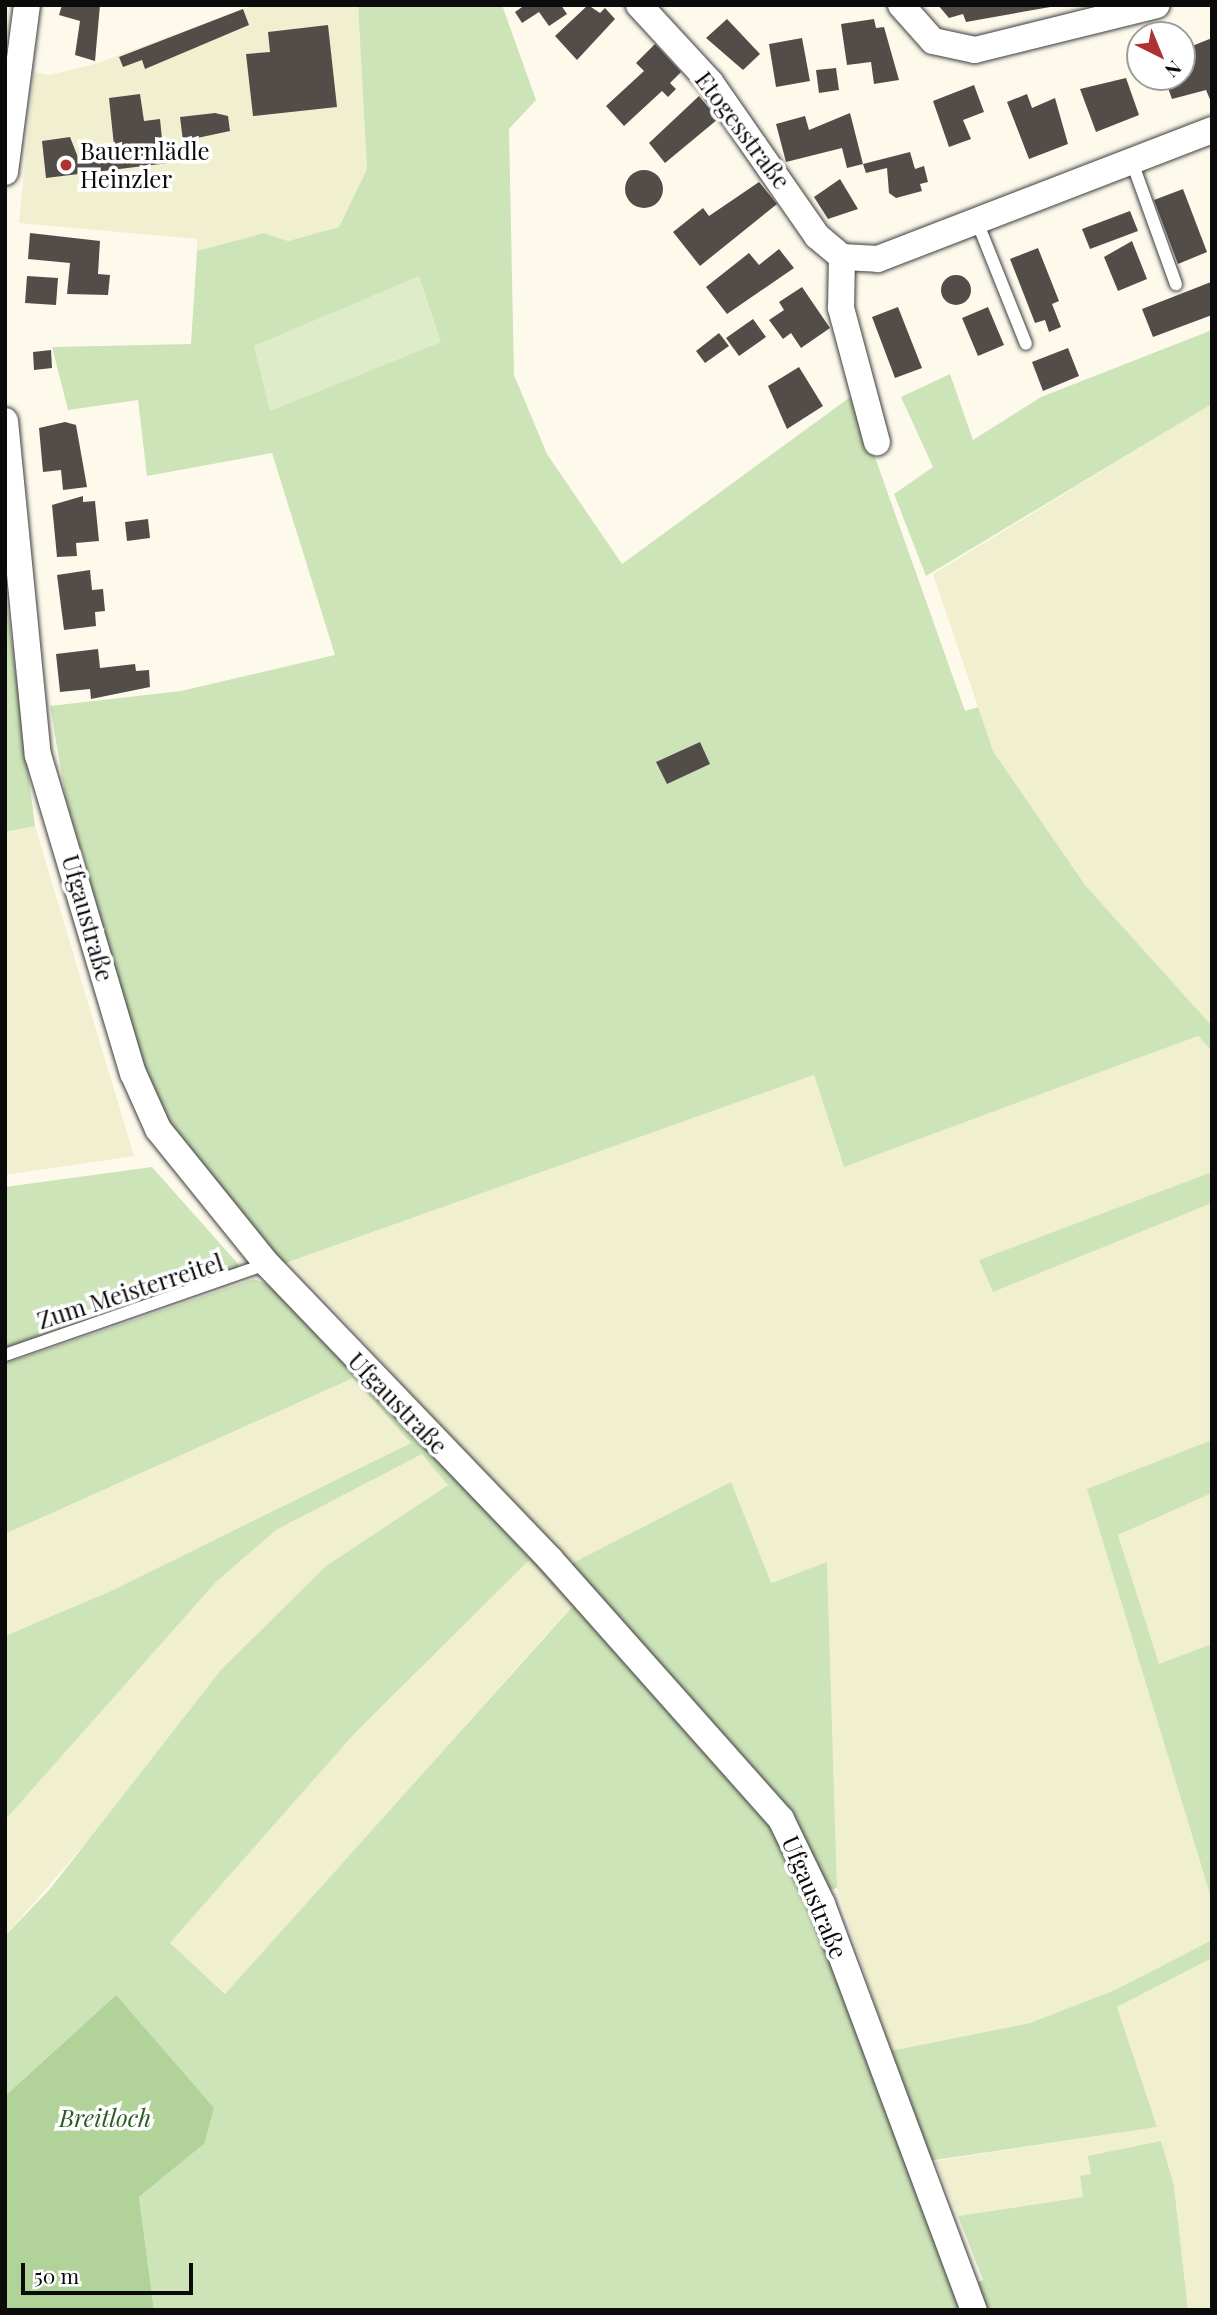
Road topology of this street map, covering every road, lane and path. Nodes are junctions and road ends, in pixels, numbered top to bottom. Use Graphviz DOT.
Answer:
graph roads {
  1 [pos="27,5"];
  2 [pos="639,5"];
  3 [pos="901,5"];
  4 [pos="1157,5"];
  5 [pos="1109,10"];
  6 [pos="10,73"];
  7 [pos="1212,130"];
  8 [pos="1132,162"];
  9 [pos="5,172"];
  10 [pos="978,224"];
  11 [pos="842,257"];
  12 [pos="1176,284"];
  13 [pos="1026,344"];
  14 [pos="5,421"];
  15 [pos="877,442"];
  16 [pos="267,1264"];
  17 [pos="5,1355"];
  18 [pos="974,2310"];
  1 -- 6 [label="street"];
  2 -- 11 [label="street, Etogesstraße"];
  3 -- 5 [label="street"];
  4 -- 5 [label="street"];
  6 -- 9 [label="street"];
  7 -- 8 [label="street"];
  8 -- 10 [label="street"];
  8 -- 12 [label="lane"];
  10 -- 11 [label="street"];
  10 -- 13 [label="lane"];
  11 -- 15 [label="street"];
  14 -- 16 [label="street, Ufgaustraße"];
  16 -- 17 [label="lane, Zum Meisterreitel"];
  16 -- 18 [label="street, Ufgaustraße"];
}
